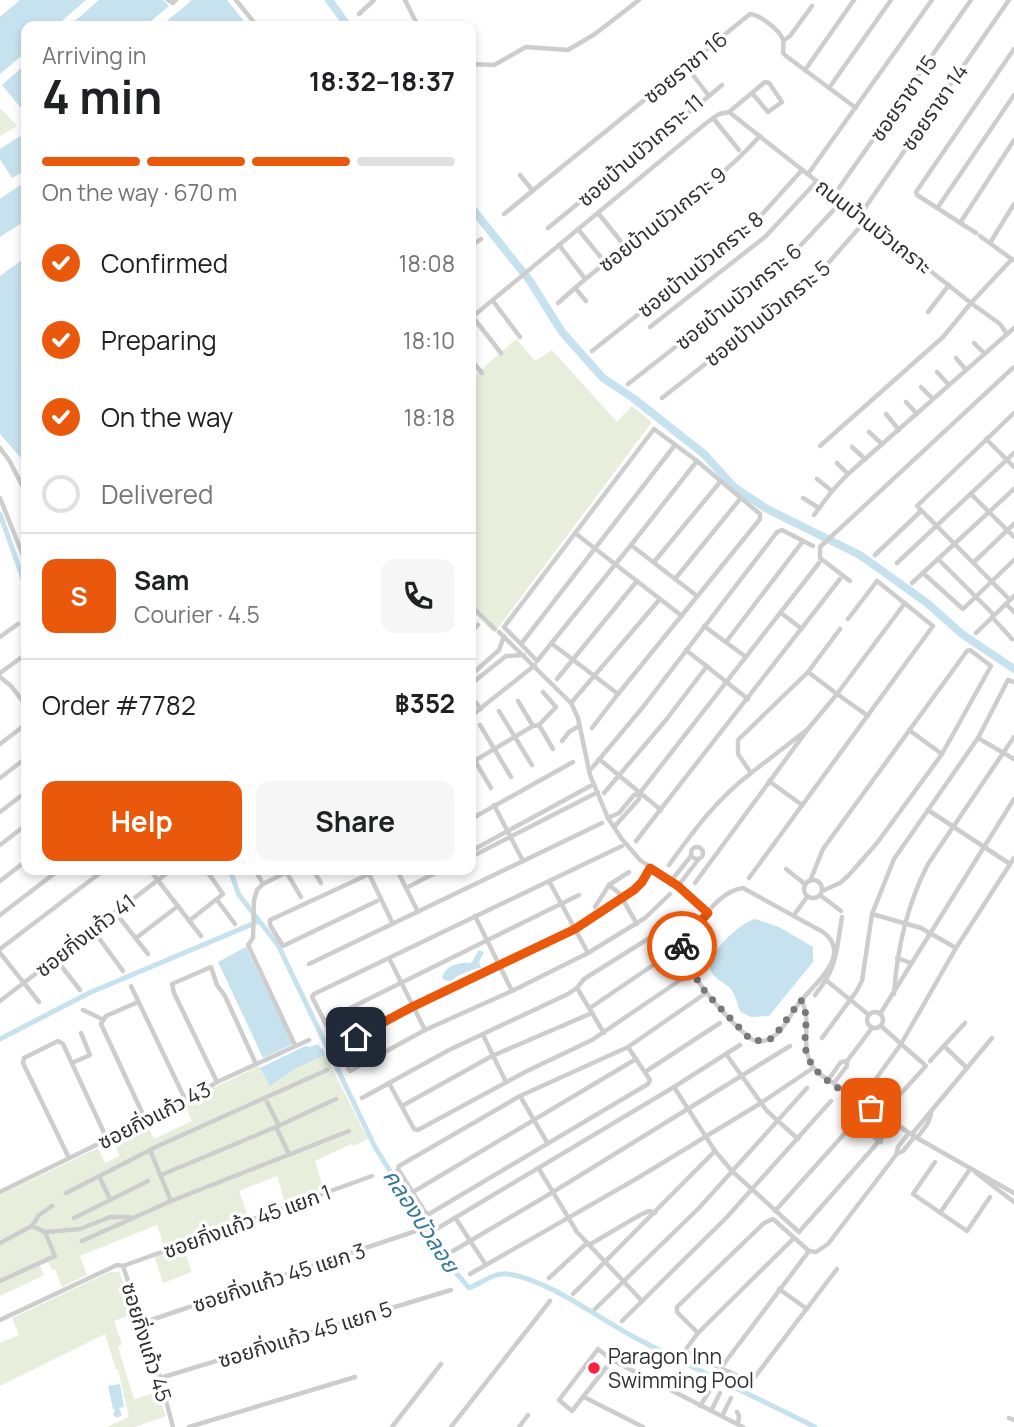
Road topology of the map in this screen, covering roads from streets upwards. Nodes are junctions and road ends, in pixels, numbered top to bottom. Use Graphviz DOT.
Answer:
graph roads {
  1 [pos="168,0"];
  2 [pos="176,0"];
  3 [pos="236,0"];
  4 [pos="374,0"];
  5 [pos="405,0"];
  6 [pos="639,0"];
  7 [pos="854,0"];
  8 [pos="891,0"];
  9 [pos="932,0"];
  10 [pos="971,0"];
  11 [pos="1009,0"];
  12 [pos="812,6"];
  13 [pos="359,14"];
  14 [pos="253,21"];
  15 [pos="416,21"];
  16 [pos="783,41"];
  17 [pos="1014,49"];
  18 [pos="476,64"];
  19 [pos="687,66"];
  20 [pos="805,70"];
  21 [pos="722,85"];
  22 [pos="829,88"];
  23 [pos="752,93"];
  24 [pos="1014,95"];
  25 [pos="709,96"];
  26 [pos="856,108"];
  27 [pos="729,112"];
  28 [pos="713,118"];
  29 [pos="760,136"];
  30 [pos="1014,140"];
  31 [pos="739,150"];
  32 [pos="802,170"];
  33 [pos="520,174"];
  34 [pos="808,174"];
  35 [pos="817,181"];
  36 [pos="533,191"];
  37 [pos="834,195"];
  38 [pos="842,201"];
  39 [pos="1014,204"];
  40 [pos="938,207"];
  41 [pos="598,213"];
  42 [pos="504,214"];
  43 [pos="860,215"];
  44 [pos="866,220"];
  45 [pos="960,223"];
  46 [pos="548,228"];
  47 [pos="578,229"];
  48 [pos="481,239"];
  49 [pos="476,242"];
  50 [pos="990,243"];
  51 [pos="623,244"];
  52 [pos="559,245"];
  53 [pos="603,260"];
  54 [pos="1013,260"];
  55 [pos="583,276"];
  56 [pos="949,285"];
  57 [pos="575,288"];
  58 [pos="493,301"];
  59 [pos="586,301"];
  60 [pos="558,303"];
  61 [pos="971,303"];
  62 [pos="928,312"];
  63 [pos="476,314"];
  64 [pos="476,322"];
  65 [pos="650,327"];
  66 [pos="1014,328"];
  67 [pos="1007,334"];
  68 [pos="520,337"];
  69 [pos="974,343"];
  70 [pos="592,351"];
  71 [pos="501,353"];
  72 [pos="985,354"];
  73 [pos="956,358"];
  74 [pos="476,366"];
  75 [pos="1014,367"];
  76 [pos="966,370"];
  77 [pos="937,372"];
  78 [pos="482,373"];
  79 [pos="628,384"];
  80 [pos="949,385"];
  81 [pos="921,387"];
  82 [pos="662,398"];
  83 [pos="933,399"];
  84 [pos="906,402"];
  85 [pos="1014,412"];
  86 [pos="886,414"];
  87 [pos="916,414"];
  88 [pos="899,430"];
  89 [pos="869,432"];
  90 [pos="986,439"];
  91 [pos="882,444"];
  92 [pos="676,445"];
  93 [pos="820,446"];
  94 [pos="852,446"];
  95 [pos="0,448"];
  96 [pos="1014,453"];
  97 [pos="865,459"];
  98 [pos="1007,460"];
  99 [pos="697,461"];
  100 [pos="837,463"];
  101 [pos="1014,467"];
  102 [pos="848,474"];
  103 [pos="817,479"];
  104 [pos="720,482"];
  105 [pos="21,483"];
  106 [pos="1014,489"];
  107 [pos="832,491"];
  108 [pos="971,494"];
  109 [pos="0,498"];
  110 [pos="803,498"];
  111 [pos="740,499"];
  112 [pos="819,508"];
  113 [pos="921,511"];
  114 [pos="989,512"];
  115 [pos="814,515"];
  116 [pos="1014,524"];
  117 [pos="937,526"];
  118 [pos="1007,531"];
  119 [pos="575,532"];
  120 [pos="1014,537"];
  121 [pos="803,541"];
  122 [pos="954,543"];
  123 [pos="631,545"];
  124 [pos="813,546"];
  125 [pos="596,549"];
  126 [pos="21,550"];
  127 [pos="875,555"];
  128 [pos="937,559"];
  129 [pos="1014,560"];
  130 [pos="654,562"];
  131 [pos="973,563"];
  132 [pos="616,564"];
  133 [pos="819,564"];
  134 [pos="897,564"];
  135 [pos="923,573"];
  136 [pos="675,579"];
  137 [pos="840,579"];
  138 [pos="637,581"];
  139 [pos="850,581"];
  140 [pos="992,582"];
  141 [pos="912,583"];
  142 [pos="697,596"];
  143 [pos="977,596"];
  144 [pos="660,599"];
  145 [pos="1010,600"];
  146 [pos="905,603"];
  147 [pos="476,611"];
  148 [pos="1014,612"];
  149 [pos="781,613"];
  150 [pos="682,616"];
  151 [pos="993,616"];
  152 [pos="848,619"];
  153 [pos="18,624"];
  154 [pos="705,626"];
  155 [pos="802,629"];
  156 [pos="840,629"];
  157 [pos="499,632"];
  158 [pos="976,633"];
  159 [pos="0,637"];
  160 [pos="1012,639"];
  161 [pos="726,642"];
  162 [pos="551,643"];
  163 [pos="521,644"];
  164 [pos="686,650"];
  165 [pos="525,655"];
  166 [pos="746,657"];
  167 [pos="21,658"];
  168 [pos="573,659"];
  169 [pos="535,665"];
  170 [pos="707,666"];
  171 [pos="476,671"];
  172 [pos="808,672"];
  173 [pos="0,675"];
  174 [pos="595,676"];
  175 [pos="557,679"];
  176 [pos="476,680"];
  177 [pos="727,682"];
  178 [pos="1014,682"];
  179 [pos="543,692"];
  180 [pos="618,694"];
  181 [pos="837,694"];
  182 [pos="19,695"];
  183 [pos="21,698"];
  184 [pos="748,699"];
  185 [pos="518,701"];
  186 [pos="476,703"];
  187 [pos="571,703"];
  188 [pos="481,709"];
  189 [pos="499,711"];
  190 [pos="476,712"];
  191 [pos="867,716"];
  192 [pos="480,725"];
  193 [pos="536,725"];
  194 [pos="579,726"];
  195 [pos="21,728"];
  196 [pos="592,728"];
  197 [pos="808,729"];
  198 [pos="909,730"];
  199 [pos="1014,737"];
  200 [pos="978,738"];
  201 [pos="515,739"];
  202 [pos="562,741"];
  203 [pos="0,744"];
  204 [pos="553,749"];
  205 [pos="495,750"];
  206 [pos="942,754"];
  207 [pos="1004,754"];
  208 [pos="1014,758"];
  209 [pos="599,759"];
  210 [pos="476,760"];
  211 [pos="769,760"];
  212 [pos="21,762"];
  213 [pos="573,762"];
  214 [pos="532,765"];
  215 [pos="476,766"];
  216 [pos="592,768"];
  217 [pos="778,768"];
  218 [pos="751,773"];
  219 [pos="511,776"];
  220 [pos="619,776"];
  221 [pos="0,778"];
  222 [pos="769,781"];
  223 [pos="594,784"];
  224 [pos="491,788"];
  225 [pos="601,792"];
  226 [pos="639,794"];
  227 [pos="21,796"];
  228 [pos="1014,799"];
  229 [pos="494,805"];
  230 [pos="803,805"];
  231 [pos="661,810"];
  232 [pos="928,810"];
  233 [pos="0,812"];
  234 [pos="476,816"];
  235 [pos="608,818"];
  236 [pos="602,823"];
  237 [pos="614,828"];
  238 [pos="21,829"];
  239 [pos="954,829"];
  240 [pos="507,830"];
  241 [pos="510,837"];
  242 [pos="636,841"];
  243 [pos="684,844"];
  244 [pos="0,845"];
  245 [pos="622,846"];
  246 [pos="983,847"];
  247 [pos="476,848"];
  248 [pos="691,853"];
  249 [pos="476,854"];
  250 [pos="701,858"];
  251 [pos="1014,858"];
  252 [pos="523,862"];
  253 [pos="709,863"];
  254 [pos="669,864"];
  255 [pos="1010,864"];
  256 [pos="21,865"];
  257 [pos="650,868"];
  258 [pos="786,869"];
  259 [pos="629,872"];
  260 [pos="52,875"];
  261 [pos="98,875"];
  262 [pos="154,875"];
  263 [pos="164,875"];
  264 [pos="210,875"];
  265 [pos="258,875"];
  266 [pos="280,875"];
  267 [pos="290,875"];
  268 [pos="316,875"];
  269 [pos="367,875"];
  270 [pos="369,875"];
  271 [pos="400,875"];
  272 [pos="431,875"];
  273 [pos="749,878"];
  274 [pos="157,880"];
  275 [pos="0,881"];
  276 [pos="549,881"];
  277 [pos="671,881"];
  278 [pos="321,883"];
  279 [pos="695,883"];
  280 [pos="808,883"];
  281 [pos="263,884"];
  282 [pos="609,885"];
  283 [pos="678,886"];
  284 [pos="406,888"];
  285 [pos="821,893"];
  286 [pos="670,894"];
  287 [pos="579,895"];
  288 [pos="301,897"];
  289 [pos="807,897"];
  290 [pos="623,899"];
  291 [pos="217,900"];
  292 [pos="377,901"];
  293 [pos="561,903"];
  294 [pos="178,906"];
  295 [pos="595,907"];
  296 [pos="841,911"];
  297 [pos="116,912"];
  298 [pos="418,912"];
  299 [pos="708,913"];
  300 [pos="872,914"];
  301 [pos="0,915"];
  302 [pos="794,915"];
  303 [pos="475,916"];
  304 [pos="842,917"];
  305 [pos="189,921"];
  306 [pos="905,923"];
  307 [pos="235,924"];
  308 [pos="393,924"];
  309 [pos="637,924"];
  310 [pos="92,929"];
  311 [pos="575,929"];
  312 [pos="930,932"];
  313 [pos="201,936"];
  314 [pos="136,939"];
  315 [pos="488,939"];
  316 [pos="956,948"];
  317 [pos="0,951"];
  318 [pos="588,953"];
  319 [pos="148,954"];
  320 [pos="668,955"];
  321 [pos="55,958"];
  322 [pos="389,958"];
  323 [pos="897,958"];
  324 [pos="911,963"];
  325 [pos="309,964"];
  326 [pos="501,966"];
  327 [pos="124,971"];
  328 [pos="692,972"];
  329 [pos="683,978"];
  330 [pos="827,981"];
  331 [pos="401,982"];
  332 [pos="23,983"];
  333 [pos="131,986"];
  334 [pos="577,988"];
  335 [pos="80,990"];
  336 [pos="512,992"];
  337 [pos="706,993"];
  338 [pos="894,994"];
  339 [pos="816,995"];
  340 [pos="801,1000"];
  341 [pos="850,1000"];
  342 [pos="0,1001"];
  343 [pos="39,1002"];
  344 [pos="138,1002"];
  345 [pos="412,1007"];
  346 [pos="83,1010"];
  347 [pos="591,1011"];
  348 [pos="880,1014"];
  349 [pos="869,1015"];
  350 [pos="102,1019"];
  351 [pos="324,1021"];
  352 [pos="720,1023"];
  353 [pos="965,1023"];
  354 [pos="881,1026"];
  355 [pos="872,1028"];
  356 [pos="425,1030"];
  357 [pos="81,1033"];
  358 [pos="604,1033"];
  359 [pos="483,1035"];
  360 [pos="822,1038"];
  361 [pos="992,1038"];
  362 [pos="309,1040"];
  363 [pos="901,1044"];
  364 [pos="740,1045"];
  365 [pos="295,1046"];
  366 [pos="628,1046"];
  367 [pos="790,1046"];
  368 [pos="944,1046"];
  369 [pos="337,1047"];
  370 [pos="726,1054"];
  371 [pos="492,1056"];
  372 [pos="636,1059"];
  373 [pos="847,1060"];
  374 [pos="930,1061"];
  375 [pos="72,1063"];
  376 [pos="256,1064"];
  377 [pos="813,1068"];
  378 [pos="967,1068"];
  379 [pos="327,1070"];
  380 [pos="645,1072"];
  381 [pos="744,1076"];
  382 [pos="828,1080"];
  383 [pos="217,1082"];
  384 [pos="506,1082"];
  385 [pos="389,1083"];
  386 [pos="834,1083"];
  387 [pos="674,1087"];
  388 [pos="870,1087"];
  389 [pos="807,1088"];
  390 [pos="520,1096"];
  391 [pos="362,1098"];
  392 [pos="335,1099"];
  393 [pos="186,1101"];
  394 [pos="267,1101"];
  395 [pos="831,1101"];
  396 [pos="894,1101"];
  397 [pos="761,1103"];
  398 [pos="402,1106"];
  399 [pos="688,1110"];
  400 [pos="890,1120"];
  401 [pos="146,1121"];
  402 [pos="535,1121"];
  403 [pos="777,1121"];
  404 [pos="895,1124"];
  405 [pos="277,1126"];
  406 [pos="349,1131"];
  407 [pos="913,1135"];
  408 [pos="705,1137"];
  409 [pos="107,1139"];
  410 [pos="798,1139"];
  411 [pos="879,1140"];
  412 [pos="548,1144"];
  413 [pos="150,1150"];
  414 [pos="715,1151"];
  415 [pos="289,1154"];
  416 [pos="69,1158"];
  417 [pos="935,1162"];
  418 [pos="539,1169"];
  419 [pos="732,1171"];
  420 [pos="972,1171"];
  421 [pos="161,1175"];
  422 [pos="99,1176"];
  423 [pos="372,1176"];
  424 [pos="148,1181"];
  425 [pos="1007,1189"];
  426 [pos="752,1190"];
  427 [pos="0,1192"];
  428 [pos="413,1192"];
  429 [pos="553,1192"];
  430 [pos="1014,1193"];
  431 [pos="66,1194"];
  432 [pos="1003,1195"];
  433 [pos="990,1197"];
  434 [pos="110,1199"];
  435 [pos="171,1201"];
  436 [pos="1014,1202"];
  437 [pos="52,1206"];
  438 [pos="775,1211"];
  439 [pos="655,1213"];
  440 [pos="940,1213"];
  441 [pos="134,1217"];
  442 [pos="74,1218"];
  443 [pos="456,1218"];
  444 [pos="568,1218"];
  445 [pos="32,1226"];
  446 [pos="439,1228"];
  447 [pos="416,1231"];
  448 [pos="45,1232"];
  449 [pos="794,1238"];
  450 [pos="82,1241"];
  451 [pos="470,1241"];
  452 [pos="0,1243"];
  453 [pos="588,1244"];
  454 [pos="453,1251"];
  455 [pos="809,1251"];
  456 [pos="605,1262"];
  457 [pos="486,1265"];
  458 [pos="123,1266"];
  459 [pos="837,1269"];
  460 [pos="470,1274"];
  461 [pos="550,1278"];
  462 [pos="0,1281"];
  463 [pos="624,1281"];
  464 [pos="779,1289"];
  465 [pos="451,1290"];
  466 [pos="573,1294"];
  467 [pos="550,1301"];
  468 [pos="642,1301"];
  469 [pos="595,1309"];
  470 [pos="807,1309"];
  471 [pos="0,1320"];
  472 [pos="622,1321"];
  473 [pos="142,1323"];
  474 [pos="698,1333"];
  475 [pos="612,1360"];
  476 [pos="441,1364"];
  477 [pos="720,1369"];
  478 [pos="355,1377"];
  479 [pos="160,1378"];
  480 [pos="710,1390"];
  481 [pos="720,1393"];
  482 [pos="584,1396"];
  483 [pos="731,1398"];
  484 [pos="700,1406"];
  485 [pos="711,1411"];
  486 [pos="737,1412"];
  487 [pos="528,1415"];
  488 [pos="722,1416"];
  489 [pos="740,1426"];
  490 [pos="173,1427"];
  491 [pos="189,1427"];
  492 [pos="392,1427"];
  493 [pos="451,1427"];
  494 [pos="519,1427"];
  495 [pos="643,1427"];
  1 -- 2 [label="street"];
  3 -- 14 [label="street"];
  4 -- 13 [label="street"];
  5 -- 15 [label="street"];
  6 -- 18 [label="street"];
  7 -- 20 [label="street"];
  8 -- 22 [label="street"];
  9 -- 26 [label="street"];
  10 -- 37 [label="street, ซอยราชา 15"];
  11 -- 43 [label="street, ซอยราชา 14"];
  12 -- 16 [label="street"];
  16 -- 19 [label="street, ซอยราชา 16"];
  16 -- 20 [label="street, ซอยราชา 16"];
  17 -- 40 [label="street"];
  19 -- 25 [label="street, ซอยบ้านบัวเกราะ 11"];
  19 -- 36 [label="street, ซอยราชา 16"];
  20 -- 22 [label="street, ซอยราชา 16"];
  21 -- 25 [label="street"];
  22 -- 26 [label="street, ซอยราชา 16"];
  23 -- 23 [label="street"];
  23 -- 27 [label="street"];
  24 -- 40 [label="street"];
  25 -- 46 [label="street, ซอยบ้านบัวเกราะ 11"];
  26 -- 34 [label="street"];
  27 -- 28 [label="street"];
  27 -- 29 [label="street, ถนนบ้านบัวเกราะ"];
  28 -- 31 [label="street"];
  28 -- 41 [label="street"];
  29 -- 32 [label="street, ถนนบ้านบัวเกราะ"];
  29 -- 57 [label="street, ซอยบ้านบัวเกราะ 9"];
  30 -- 45 [label="street"];
  32 -- 34 [label="street, ถนนบ้านบัวเกราะ"];
  32 -- 70 [label="street, ซอยบ้านบัวเกราะ 8"];
  33 -- 36 [label="street"];
  34 -- 35 [label="street, ถนนบ้านบัวเกราะ"];
  35 -- 37 [label="street, ถนนบ้านบัวเกราะ"];
  35 -- 65 [label="street"];
  36 -- 42 [label="street, ซอยราชา 16"];
  37 -- 38 [label="street, ถนนบ้านบัวเกราะ"];
  38 -- 43 [label="street, ถนนบ้านบัวเกราะ"];
  38 -- 79 [label="street, ซอยบ้านบัวเกราะ 6"];
  39 -- 50 [label="street"];
  40 -- 45 [label="street"];
  41 -- 47 [label="street"];
  41 -- 51 [label="street"];
  43 -- 44 [label="street, ถนนบ้านบัวเกราะ"];
  44 -- 56 [label="street, ถนนบ้านบัวเกราะ"];
  44 -- 82 [label="street, ซอยบ้านบัวเกราะ 5"];
  45 -- 50 [label="street"];
  47 -- 52 [label="street"];
  47 -- 53 [label="street"];
  48 -- 49 [label="street"];
  50 -- 54 [label="street"];
  52 -- 55 [label="street"];
  52 -- 58 [label="street"];
  54 -- 61 [label="street"];
  56 -- 61 [label="street, ถนนบ้านบัวเกราะ"];
  56 -- 62 [label="street"];
  57 -- 59 [label="street"];
  57 -- 60 [label="street, ซอยบ้านบัวเกราะ 9"];
  58 -- 63 [label="street"];
  58 -- 68 [label="street"];
  61 -- 67 [label="street, ถนนบ้านบัวเกราะ"];
  61 -- 93 [label="street"];
  64 -- 71 [label="street"];
  66 -- 67 [label="street"];
  67 -- 72 [label="street"];
  69 -- 72 [label="street"];
  72 -- 76 [label="street"];
  73 -- 76 [label="street"];
  74 -- 78 [label="street"];
  75 -- 139 [label="street"];
  76 -- 80 [label="street"];
  77 -- 80 [label="street"];
  80 -- 83 [label="street"];
  81 -- 83 [label="street"];
  83 -- 87 [label="street"];
  84 -- 87 [label="street"];
  85 -- 90 [label="street"];
  86 -- 88 [label="street"];
  87 -- 88 [label="street"];
  88 -- 91 [label="street"];
  89 -- 91 [label="street"];
  90 -- 98 [label="street"];
  90 -- 113 [label="street"];
  91 -- 97 [label="street"];
  92 -- 99 [label="street"];
  92 -- 119 [label="street"];
  92 -- 125 [label="street"];
  94 -- 97 [label="street"];
  95 -- 105 [label="street"];
  96 -- 98 [label="street"];
  97 -- 102 [label="street"];
  98 -- 101 [label="street"];
  98 -- 108 [label="street"];
  99 -- 104 [label="street"];
  99 -- 123 [label="street"];
  100 -- 102 [label="street"];
  102 -- 107 [label="street"];
  103 -- 107 [label="street"];
  104 -- 111 [label="street"];
  104 -- 130 [label="street"];
  106 -- 114 [label="street"];
  107 -- 112 [label="street"];
  108 -- 114 [label="street"];
  108 -- 117 [label="street"];
  109 -- 126 [label="street"];
  110 -- 112 [label="street"];
  111 -- 136 [label="street"];
  111 -- 142 [label="street"];
  112 -- 115 [label="street"];
  113 -- 117 [label="street"];
  113 -- 127 [label="street"];
  114 -- 118 [label="street"];
  114 -- 122 [label="street"];
  116 -- 118 [label="street"];
  117 -- 122 [label="street"];
  117 -- 134 [label="street"];
  118 -- 120 [label="street"];
  118 -- 131 [label="street"];
  119 -- 125 [label="street"];
  119 -- 163 [label="street"];
  121 -- 124 [label="street"];
  121 -- 154 [label="street"];
  121 -- 161 [label="street"];
  122 -- 128 [label="street"];
  122 -- 131 [label="street"];
  123 -- 130 [label="street"];
  123 -- 132 [label="street"];
  125 -- 132 [label="street"];
  125 -- 163 [label="street"];
  128 -- 135 [label="street"];
  128 -- 143 [label="street"];
  129 -- 140 [label="street"];
  130 -- 136 [label="street"];
  131 -- 140 [label="street"];
  132 -- 138 [label="street"];
  132 -- 162 [label="street"];
  133 -- 149 [label="street"];
  135 -- 141 [label="street"];
  135 -- 143 [label="street"];
  136 -- 142 [label="street"];
  137 -- 155 [label="street"];
  138 -- 144 [label="street"];
  138 -- 168 [label="street"];
  140 -- 143 [label="street"];
  140 -- 145 [label="street"];
  142 -- 150 [label="street"];
  143 -- 151 [label="street"];
  144 -- 150 [label="street"];
  144 -- 174 [label="street"];
  145 -- 148 [label="street"];
  145 -- 151 [label="street"];
  146 -- 152 [label="street"];
  146 -- 181 [label="street"];
  146 -- 191 [label="street"];
  147 -- 157 [label="street"];
  149 -- 155 [label="street"];
  149 -- 166 [label="street"];
  150 -- 180 [label="street"];
  151 -- 158 [label="street"];
  151 -- 160 [label="street"];
  153 -- 159 [label="street"];
  154 -- 161 [label="street"];
  154 -- 164 [label="street"];
  155 -- 184 [label="street"];
  156 -- 172 [label="street"];
  157 -- 165 [label="street"];
  157 -- 171 [label="street"];
  161 -- 166 [label="street"];
  162 -- 163 [label="street"];
  162 -- 168 [label="street"];
  164 -- 170 [label="street"];
  164 -- 209 [label="street"];
  165 -- 169 [label="street"];
  165 -- 176 [label="street"];
  166 -- 177 [label="street"];
  167 -- 173 [label="street"];
  168 -- 174 [label="street"];
  168 -- 175 [label="street"];
  169 -- 187 [label="street"];
  169 -- 188 [label="street"];
  170 -- 177 [label="street"];
  170 -- 220 [label="street"];
  172 -- 181 [label="street"];
  172 -- 218 [label="street"];
  173 -- 182 [label="street"];
  174 -- 180 [label="street"];
  174 -- 187 [label="street"];
  177 -- 184 [label="street"];
  177 -- 226 [label="street"];
  178 -- 200 [label="street"];
  179 -- 193 [label="street"];
  180 -- 196 [label="street"];
  181 -- 191 [label="street"];
  181 -- 197 [label="street"];
  182 -- 183 [label="street"];
  184 -- 231 [label="street"];
  185 -- 193 [label="street"];
  186 -- 188 [label="street"];
  187 -- 194 [label="street"];
  188 -- 190 [label="street"];
  189 -- 201 [label="street"];
  191 -- 230 [label="street"];
  192 -- 205 [label="street"];
  193 -- 201 [label="street"];
  193 -- 204 [label="street"];
  194 -- 202 [label="street"];
  194 -- 223 [label="street"];
  195 -- 203 [label="street"];
  197 -- 211 [label="street"];
  197 -- 217 [label="street"];
  198 -- 206 [label="street"];
  198 -- 206 [label="street"];
  198 -- 280 [label="street"];
  199 -- 207 [label="street"];
  200 -- 207 [label="street"];
  200 -- 232 [label="street"];
  201 -- 205 [label="street"];
  201 -- 214 [label="street"];
  205 -- 210 [label="street"];
  205 -- 219 [label="street"];
  206 -- 285 [label="street"];
  207 -- 208 [label="street"];
  207 -- 239 [label="street"];
  209 -- 216 [label="street"];
  209 -- 220 [label="street"];
  211 -- 217 [label="street"];
  211 -- 218 [label="street"];
  212 -- 221 [label="street"];
  213 -- 229 [label="street"];
  215 -- 224 [label="street"];
  217 -- 222 [label="street"];
  218 -- 243 [label="street"];
  220 -- 225 [label="street"];
  220 -- 226 [label="street"];
  222 -- 230 [label="street"];
  222 -- 253 [label="street"];
  223 -- 225 [label="street"];
  223 -- 240 [label="street"];
  225 -- 235 [label="street"];
  225 -- 241 [label="street"];
  226 -- 231 [label="street"];
  226 -- 235 [label="street"];
  226 -- 237 [label="street"];
  227 -- 233 [label="street"];
  228 -- 246 [label="street"];
  229 -- 234 [label="street"];
  229 -- 240 [label="street"];
  230 -- 273 [label="street"];
  231 -- 242 [label="street"];
  232 -- 239 [label="street"];
  232 -- 300 [label="street"];
  235 -- 237 [label="street"];
  236 -- 252 [label="street"];
  237 -- 257 [label="street"];
  238 -- 244 [label="street"];
  239 -- 246 [label="street"];
  239 -- 306 [label="street"];
  240 -- 241 [label="street"];
  240 -- 247 [label="street"];
  241 -- 249 [label="street"];
  241 -- 252 [label="street"];
  243 -- 248 [label="street"];
  243 -- 254 [label="street"];
  245 -- 276 [label="street"];
  246 -- 255 [label="street"];
  246 -- 312 [label="street"];
  248 -- 250 [label="street"];
  248 -- 250 [label="street"];
  248 -- 277 [label="street"];
  250 -- 253 [label="street"];
  250 -- 283 [label="street"];
  251 -- 255 [label="street"];
  252 -- 298 [label="street"];
  253 -- 279 [label="street"];
  255 -- 316 [label="street"];
  256 -- 275 [label="street"];
  257 -- 277 [label="street"];
  257 -- 290 [label="street"];
  258 -- 280 [label="street"];
  259 -- 282 [label="street"];
  260 -- 301 [label="street"];
  261 -- 317 [label="street"];
  262 -- 274 [label="street"];
  263 -- 274 [label="street, ซอยกิ่งแก้ว 41"];
  264 -- 291 [label="street"];
  265 -- 281 [label="street"];
  266 -- 281 [label="street"];
  267 -- 288 [label="street"];
  268 -- 278 [label="street"];
  269 -- 292 [label="street"];
  270 -- 308 [label="street"];
  271 -- 284 [label="street"];
  272 -- 284 [label="street"];
  274 -- 294 [label="street"];
  274 -- 297 [label="street, ซอยกิ่งแก้ว 41"];
  276 -- 293 [label="street"];
  276 -- 303 [label="street"];
  277 -- 283 [label="street"];
  280 -- 285 [label="street"];
  280 -- 289 [label="street"];
  281 -- 365 [label="street"];
  282 -- 290 [label="street"];
  282 -- 295 [label="street"];
  283 -- 299 [label="street"];
  284 -- 298 [label="street"];
  285 -- 289 [label="street"];
  285 -- 296 [label="street"];
  286 -- 309 [label="street"];
  287 -- 293 [label="street"];
  289 -- 302 [label="street"];
  290 -- 309 [label="street"];
  290 -- 311 [label="street"];
  291 -- 305 [label="street"];
  291 -- 307 [label="street"];
  293 -- 311 [label="street"];
  293 -- 315 [label="street"];
  294 -- 305 [label="street"];
  294 -- 314 [label="street"];
  297 -- 310 [label="street, ซอยกิ่งแก้ว 41"];
  297 -- 314 [label="street"];
  298 -- 308 [label="street"];
  299 -- 302 [label="street"];
  299 -- 328 [label="street"];
  300 -- 306 [label="street"];
  300 -- 341 [label="street"];
  302 -- 340 [label="street"];
  303 -- 315 [label="street"];
  303 -- 322 [label="street"];
  304 -- 330 [label="street"];
  305 -- 313 [label="street"];
  306 -- 312 [label="street"];
  306 -- 323 [label="street"];
  308 -- 325 [label="street"];
  309 -- 318 [label="street"];
  310 -- 321 [label="street, ซอยกิ่งแก้ว 41"];
  310 -- 327 [label="street"];
  311 -- 318 [label="street"];
  311 -- 326 [label="street"];
  312 -- 316 [label="street"];
  312 -- 324 [label="street"];
  314 -- 319 [label="street"];
  315 -- 326 [label="street"];
  315 -- 331 [label="street"];
  316 -- 363 [label="street"];
  317 -- 332 [label="street"];
  318 -- 336 [label="street"];
  320 -- 329 [label="street"];
  320 -- 334 [label="street"];
  320 -- 347 [label="street"];
  321 -- 332 [label="street, ซอยกิ่งแก้ว 41"];
  321 -- 335 [label="street"];
  322 -- 331 [label="street"];
  322 -- 351 [label="street"];
  323 -- 324 [label="street"];
  323 -- 338 [label="street"];
  324 -- 338 [label="street"];
  326 -- 336 [label="street"];
  326 -- 345 [label="street"];
  328 -- 329 [label="street"];
  328 -- 337 [label="street"];
  329 -- 358 [label="street"];
  330 -- 339 [label="street"];
  330 -- 341 [label="street"];
  331 -- 345 [label="street"];
  331 -- 351 [label="street"];
  332 -- 342 [label="street, ซอยกิ่งแก้ว 41"];
  332 -- 343 [label="street"];
  333 -- 344 [label="street"];
  334 -- 347 [label="street"];
  334 -- 359 [label="street"];
  336 -- 356 [label="street"];
  337 -- 340 [label="street"];
  337 -- 366 [label="street"];
  338 -- 348 [label="street"];
  340 -- 377 [label="street"];
  341 -- 349 [label="street"];
  341 -- 360 [label="street"];
  344 -- 350 [label="street"];
  344 -- 393 [label="street"];
  345 -- 356 [label="street"];
  345 -- 369 [label="street"];
  346 -- 350 [label="street"];
  347 -- 358 [label="street"];
  347 -- 371 [label="street"];
  348 -- 349 [label="street"];
  348 -- 354 [label="street"];
  349 -- 355 [label="street"];
  350 -- 401 [label="street"];
  351 -- 369 [label="street"];
  352 -- 380 [label="street"];
  353 -- 368 [label="street"];
  354 -- 355 [label="street"];
  354 -- 363 [label="street"];
  355 -- 373 [label="street"];
  356 -- 369 [label="street"];
  357 -- 375 [label="street"];
  358 -- 384 [label="street"];
  359 -- 371 [label="street"];
  359 -- 385 [label="street"];
  361 -- 378 [label="street"];
  362 -- 365 [label="street, ซอยกิ่งแก้ว 43"];
  363 -- 388 [label="street"];
  363 -- 396 [label="street"];
  364 -- 370 [label="street"];
  365 -- 376 [label="street, ซอยกิ่งแก้ว 43"];
  366 -- 372 [label="street"];
  366 -- 390 [label="street"];
  367 -- 381 [label="street"];
  368 -- 374 [label="street"];
  368 -- 378 [label="street"];
  370 -- 381 [label="street"];
  370 -- 387 [label="street"];
  371 -- 384 [label="street"];
  371 -- 398 [label="street"];
  372 -- 380 [label="street"];
  372 -- 402 [label="street"];
  373 -- 382 [label="street"];
  373 -- 386 [label="street"];
  375 -- 409 [label="street"];
  375 -- 416 [label="street"];
  376 -- 383 [label="street, ซอยกิ่งแก้ว 43"];
  376 -- 383 [label="street"];
  377 -- 382 [label="street"];
  377 -- 397 [label="street"];
  378 -- 407 [label="street"];
  379 -- 413 [label="street"];
  380 -- 412 [label="street"];
  381 -- 397 [label="street"];
  381 -- 399 [label="street"];
  382 -- 386 [label="street"];
  383 -- 393 [label="street, ซอยกิ่งแก้ว 43"];
  384 -- 398 [label="street"];
  385 -- 391 [label="street"];
  385 -- 398 [label="street"];
  386 -- 400 [label="street"];
  387 -- 399 [label="street"];
  387 -- 418 [label="street"];
  389 -- 403 [label="street"];
  390 -- 402 [label="street"];
  390 -- 428 [label="street"];
  392 -- 405 [label="street"];
  393 -- 401 [label="street, ซอยกิ่งแก้ว 43"];
  394 -- 405 [label="street"];
  395 -- 410 [label="street"];
  397 -- 403 [label="street"];
  397 -- 408 [label="street"];
  399 -- 408 [label="street"];
  399 -- 429 [label="street"];
  400 -- 404 [label="street"];
  400 -- 411 [label="street"];
  401 -- 409 [label="street, ซอยกิ่งแก้ว 43"];
  402 -- 412 [label="street"];
  402 -- 428 [label="street"];
  403 -- 410 [label="street"];
  403 -- 419 [label="street"];
  404 -- 407 [label="street"];
  404 -- 411 [label="street"];
  405 -- 415 [label="street"];
  405 -- 421 [label="street"];
  406 -- 415 [label="street"];
  407 -- 420 [label="street"];
  407 -- 455 [label="street"];
  408 -- 414 [label="street"];
  408 -- 444 [label="street"];
  409 -- 416 [label="street, ซอยกิ่งแก้ว 43"];
  410 -- 426 [label="street"];
  411 -- 438 [label="street"];
  411 -- 438 [label="street"];
  412 -- 428 [label="street"];
  413 -- 421 [label="street"];
  413 -- 422 [label="street"];
  414 -- 419 [label="street"];
  414 -- 439 [label="street"];
  415 -- 435 [label="street"];
  416 -- 427 [label="street, ซอยกิ่งแก้ว 43"];
  417 -- 440 [label="street"];
  418 -- 429 [label="street"];
  418 -- 443 [label="street"];
  419 -- 426 [label="street"];
  419 -- 463 [label="street"];
  420 -- 425 [label="street"];
  420 -- 432 [label="street"];
  420 -- 440 [label="street"];
  421 -- 435 [label="street"];
  422 -- 431 [label="street"];
  422 -- 434 [label="street"];
  423 -- 458 [label="street, ซอยกิ่งแก้ว 45 แยก 1"];
  424 -- 434 [label="street"];
  425 -- 430 [label="street"];
  425 -- 432 [label="street"];
  426 -- 438 [label="street"];
  426 -- 468 [label="street"];
  429 -- 444 [label="street"];
  429 -- 451 [label="street"];
  432 -- 436 [label="street"];
  433 -- 440 [label="street"];
  434 -- 442 [label="street"];
  435 -- 441 [label="street"];
  437 -- 445 [label="street"];
  439 -- 453 [label="street"];
  439 -- 456 [label="street"];
  441 -- 448 [label="street"];
  441 -- 450 [label="street"];
  443 -- 446 [label="street"];
  443 -- 451 [label="street"];
  444 -- 453 [label="street"];
  444 -- 457 [label="street"];
  445 -- 448 [label="street"];
  445 -- 452 [label="street"];
  447 -- 473 [label="street, ซอยกิ่งแก้ว 45 แยก 3"];
  448 -- 462 [label="street"];
  449 -- 455 [label="street"];
  449 -- 474 [label="street"];
  449 -- 474 [label="street"];
  451 -- 454 [label="street"];
  451 -- 457 [label="street"];
  453 -- 456 [label="street"];
  453 -- 461 [label="street"];
  455 -- 464 [label="street"];
  456 -- 463 [label="street"];
  456 -- 466 [label="street"];
  457 -- 460 [label="street"];
  458 -- 471 [label="street, ซอยกิ่งแก้ว 45"];
  458 -- 473 [label="street, ซอยกิ่งแก้ว 45"];
  459 -- 470 [label="street"];
  463 -- 468 [label="street"];
  463 -- 469 [label="street"];
  464 -- 470 [label="street"];
  464 -- 477 [label="street"];
  465 -- 479 [label="street, ซอยกิ่งแก้ว 45 แยก 5"];
  467 -- 493 [label="street"];
  468 -- 472 [label="street"];
  470 -- 477 [label="street"];
  473 -- 479 [label="street, ซอยกิ่งแก้ว 45"];
  474 -- 477 [label="street"];
  475 -- 482 [label="street"];
  475 -- 482 [label="street"];
  475 -- 484 [label="street"];
  476 -- 492 [label="street"];
  478 -- 491 [label="street"];
  479 -- 490 [label="street, ซอยกิ่งแก้ว 45"];
  480 -- 484 [label="street"];
  481 -- 485 [label="street"];
  482 -- 495 [label="street"];
  483 -- 488 [label="street"];
  484 -- 485 [label="street"];
  485 -- 488 [label="street"];
  486 -- 489 [label="street"];
  487 -- 494 [label="street"];
  488 -- 489 [label="street"];
}
